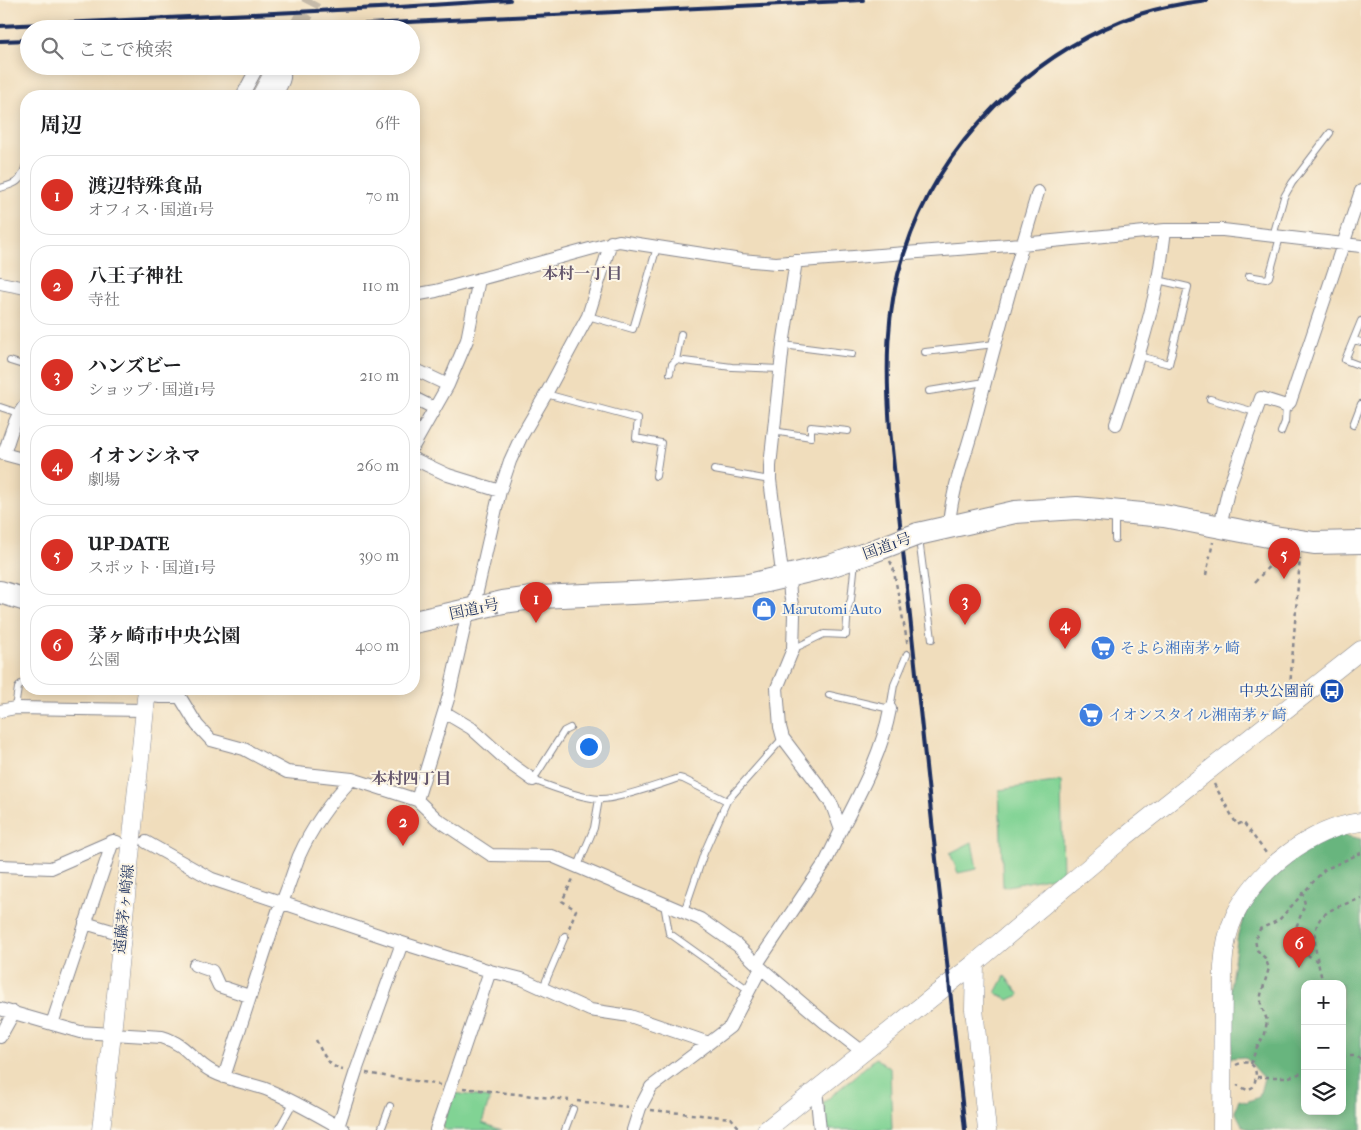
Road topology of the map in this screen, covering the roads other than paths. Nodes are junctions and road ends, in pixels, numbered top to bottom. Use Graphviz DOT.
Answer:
graph roads {
  1 [pos="263,75"];
  2 [pos="268,75"];
  3 [pos="285,75"];
  4 [pos="248,90"];
  5 [pos="263,90"];
  6 [pos="278,90"];
  7 [pos="1330,133"];
  8 [pos="20,180"];
  9 [pos="0,188"];
  10 [pos="1361,191"];
  11 [pos="1038,192"];
  12 [pos="1165,230"];
  13 [pos="1277,236"];
  14 [pos="611,242"];
  15 [pos="1022,244"];
  16 [pos="1343,244"];
  17 [pos="1361,246"];
  18 [pos="657,247"];
  19 [pos="796,261"];
  20 [pos="1249,276"];
  21 [pos="479,279"];
  22 [pos="1158,280"];
  23 [pos="0,284"];
  24 [pos="20,287"];
  25 [pos="420,294"];
  26 [pos="588,316"];
  27 [pos="1361,321"];
  28 [pos="681,334"];
  29 [pos="1354,340"];
  30 [pos="1361,342"];
  31 [pos="996,344"];
  32 [pos="783,345"];
  33 [pos="925,352"];
  34 [pos="852,354"];
  35 [pos="1138,356"];
  36 [pos="676,360"];
  37 [pos="10,361"];
  38 [pos="20,364"];
  39 [pos="1361,366"];
  40 [pos="780,369"];
  41 [pos="420,372"];
  42 [pos="670,373"];
  43 [pos="985,382"];
  44 [pos="448,385"];
  45 [pos="929,391"];
  46 [pos="546,394"];
  47 [pos="1210,399"];
  48 [pos="420,401"];
  49 [pos="1361,404"];
  50 [pos="1286,406"];
  51 [pos="0,407"];
  52 [pos="20,408"];
  53 [pos="434,408"];
  54 [pos="1256,412"];
  55 [pos="20,413"];
  56 [pos="1116,424"];
  57 [pos="1353,425"];
  58 [pos="773,431"];
  59 [pos="848,431"];
  60 [pos="1281,432"];
  61 [pos="420,434"];
  62 [pos="2,454"];
  63 [pos="20,458"];
  64 [pos="420,462"];
  65 [pos="714,470"];
  66 [pos="656,476"];
  67 [pos="770,480"];
  68 [pos="500,490"];
  69 [pos="1115,511"];
  70 [pos="949,526"];
  71 [pos="1217,533"];
  72 [pos="918,534"];
  73 [pos="1115,539"];
  74 [pos="1361,542"];
  75 [pos="871,555"];
  76 [pos="787,576"];
  77 [pos="1,594"];
  78 [pos="20,599"];
  79 [pos="480,603"];
  80 [pos="420,620"];
  81 [pos="932,639"];
  82 [pos="793,649"];
  83 [pos="1361,650"];
  84 [pos="907,654"];
  85 [pos="20,685"];
  86 [pos="170,695"];
  87 [pos="180,695"];
  88 [pos="829,695"];
  89 [pos="145,698"];
  90 [pos="15,708"];
  91 [pos="890,709"];
  92 [pos="0,711"];
  93 [pos="444,712"];
  94 [pos="570,728"];
  95 [pos="783,738"];
  96 [pos="352,779"];
  97 [pos="533,780"];
  98 [pos="599,799"];
  99 [pos="417,800"];
  100 [pos="727,801"];
  101 [pos="1361,822"];
  102 [pos="841,830"];
  103 [pos="146,842"];
  104 [pos="0,866"];
  105 [pos="578,866"];
  106 [pos="282,903"];
  107 [pos="664,904"];
  108 [pos="684,912"];
  109 [pos="84,923"];
  110 [pos="122,934"];
  111 [pos="565,936"];
  112 [pos="402,944"];
  113 [pos="975,963"];
  114 [pos="195,965"];
  115 [pos="759,966"];
  116 [pos="490,971"];
  117 [pos="542,990"];
  118 [pos="750,991"];
  119 [pos="249,996"];
  120 [pos="0,1008"];
  121 [pos="14,1012"];
  122 [pos="52,1024"];
  123 [pos="112,1034"];
  124 [pos="0,1037"];
  125 [pos="709,1042"];
  126 [pos="863,1052"];
  127 [pos="224,1077"];
  128 [pos="816,1089"];
  129 [pos="293,1103"];
  130 [pos="390,1106"];
  131 [pos="573,1109"];
  132 [pos="340,1129"];
  133 [pos="101,1130"];
  134 [pos="278,1130"];
  135 [pos="382,1130"];
  136 [pos="436,1130"];
  137 [pos="565,1130"];
  138 [pos="633,1130"];
  139 [pos="766,1130"];
  140 [pos="820,1130"];
  141 [pos="987,1130"];
  142 [pos="1222,1130"];
  1 -- 4 [label="street"];
  2 -- 5 [label="street"];
  3 -- 6 [label="street"];
  7 -- 13 [label="lane"];
  8 -- 9 [label="lane"];
  10 -- 16 [label="street"];
  11 -- 15 [label="street"];
  12 -- 13 [label="street"];
  12 -- 15 [label="street"];
  12 -- 22 [label="street"];
  13 -- 16 [label="street"];
  13 -- 20 [label="lane"];
  14 -- 18 [label="street"];
  14 -- 21 [label="street"];
  14 -- 26 [label="street"];
  15 -- 19 [label="street"];
  15 -- 31 [label="street"];
  16 -- 17 [label="street"];
  16 -- 50 [label="street"];
  18 -- 19 [label="street"];
  18 -- 26 [label="lane"];
  19 -- 32 [label="street"];
  21 -- 25 [label="street"];
  21 -- 44 [label="street"];
  22 -- 35 [label="street"];
  22 -- 35 [label="lane"];
  23 -- 24 [label="street"];
  26 -- 46 [label="street"];
  27 -- 29 [label="lane"];
  28 -- 36 [label="lane"];
  29 -- 30 [label="lane"];
  29 -- 39 [label="lane"];
  31 -- 33 [label="lane"];
  31 -- 43 [label="street"];
  32 -- 34 [label="lane"];
  32 -- 40 [label="street"];
  35 -- 56 [label="street"];
  36 -- 40 [label="lane"];
  36 -- 42 [label="lane"];
  37 -- 38 [label="lane"];
  40 -- 58 [label="street"];
  41 -- 44 [label="street"];
  43 -- 45 [label="lane"];
  43 -- 70 [label="street"];
  44 -- 53 [label="street"];
  46 -- 66 [label="lane"];
  46 -- 68 [label="street"];
  47 -- 54 [label="lane"];
  48 -- 53 [label="street"];
  49 -- 57 [label="lane"];
  50 -- 54 [label="street"];
  50 -- 60 [label="lane"];
  51 -- 52 [label="lane"];
  53 -- 61 [label="street"];
  54 -- 71 [label="street"];
  55 -- 62 [label="street"];
  58 -- 59 [label="lane"];
  58 -- 67 [label="street"];
  62 -- 63 [label="street"];
  64 -- 68 [label="street"];
  65 -- 67 [label="lane"];
  67 -- 76 [label="street"];
  68 -- 79 [label="street"];
  69 -- 70 [label="highway, 国道1号"];
  69 -- 71 [label="highway, 国道1号"];
  69 -- 73 [label="lane"];
  70 -- 72 [label="highway, 国道1号"];
  71 -- 74 [label="highway, 国道1号"];
  72 -- 75 [label="highway, 国道1号, bridge"];
  72 -- 81 [label="lane"];
  75 -- 76 [label="highway, 国道1号"];
  75 -- 82 [label="lane"];
  76 -- 79 [label="highway, 国道1号"];
  76 -- 82 [label="street"];
  77 -- 78 [label="highway"];
  79 -- 80 [label="highway, 国道1号"];
  79 -- 93 [label="street"];
  82 -- 95 [label="street"];
  83 -- 113 [label="street"];
  84 -- 91 [label="lane"];
  85 -- 90 [label="lane"];
  86 -- 89 [label="street"];
  87 -- 96 [label="street"];
  88 -- 91 [label="lane"];
  89 -- 90 [label="street"];
  89 -- 110 [label="street, 遠藤茅ヶ崎線"];
  90 -- 92 [label="street"];
  91 -- 102 [label="street"];
  93 -- 97 [label="street"];
  93 -- 99 [label="street"];
  94 -- 97 [label="lane"];
  95 -- 100 [label="lane"];
  95 -- 102 [label="street"];
  96 -- 99 [label="street"];
  96 -- 106 [label="street"];
  97 -- 98 [label="lane"];
  98 -- 100 [label="lane"];
  98 -- 105 [label="lane"];
  99 -- 105 [label="street"];
  100 -- 108 [label="lane"];
  101 -- 142 [label="street"];
  102 -- 115 [label="street"];
  103 -- 106 [label="street"];
  104 -- 109 [label="street"];
  105 -- 107 [label="street"];
  106 -- 112 [label="street"];
  106 -- 119 [label="street"];
  107 -- 108 [label="street"];
  107 -- 118 [label="lane"];
  108 -- 115 [label="street"];
  109 -- 110 [label="street"];
  109 -- 122 [label="street"];
  110 -- 123 [label="street, 遠藤茅ヶ崎線"];
  111 -- 117 [label="lane"];
  112 -- 116 [label="street"];
  112 -- 132 [label="street"];
  113 -- 126 [label="street"];
  113 -- 141 [label="street"];
  114 -- 119 [label="street"];
  115 -- 118 [label="street"];
  115 -- 126 [label="street"];
  116 -- 117 [label="street"];
  116 -- 136 [label="street"];
  117 -- 125 [label="street"];
  118 -- 125 [label="street"];
  119 -- 127 [label="street"];
  120 -- 121 [label="street"];
  121 -- 122 [label="street"];
  121 -- 124 [label="street"];
  122 -- 123 [label="street"];
  123 -- 127 [label="street"];
  123 -- 133 [label="street, 遠藤茅ヶ崎線"];
  125 -- 138 [label="street"];
  126 -- 128 [label="street"];
  127 -- 129 [label="street"];
  128 -- 139 [label="street"];
  128 -- 140 [label="street"];
  129 -- 132 [label="street"];
  129 -- 134 [label="lane"];
  130 -- 135 [label="lane"];
  131 -- 137 [label="lane"];
}
